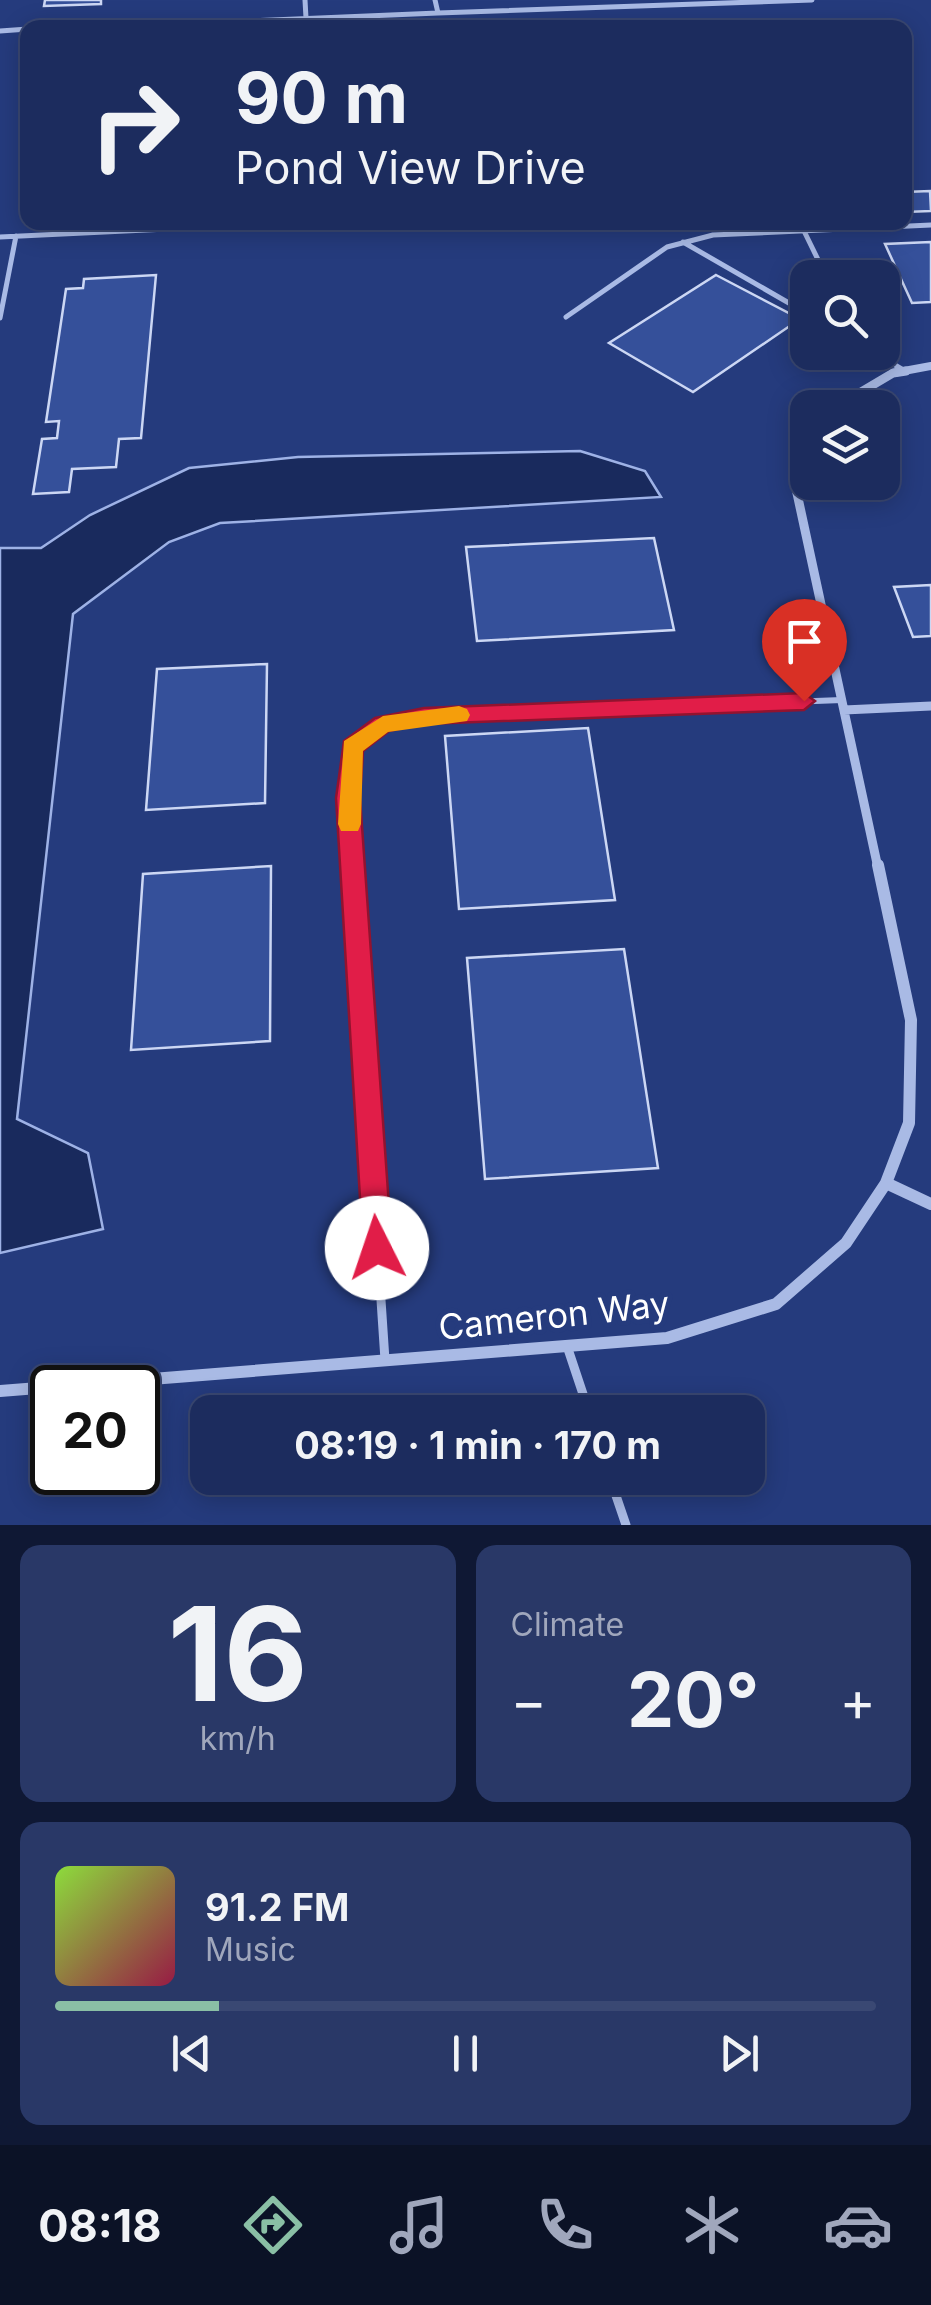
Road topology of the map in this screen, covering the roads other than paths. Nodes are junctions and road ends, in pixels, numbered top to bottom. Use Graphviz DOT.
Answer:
graph roads {
  1 [pos="305,0"];
  2 [pos="436,0"];
  3 [pos="812,0"];
  4 [pos="438,13"];
  5 [pos="372,16"];
  6 [pos="306,18"];
  7 [pos="262,20"];
  8 [pos="372,20"];
  9 [pos="144,230"];
  10 [pos="825,230"];
  11 [pos="804,231"];
  12 [pos="16,236"];
  13 [pos="0,237"];
  14 [pos="683,242"];
  15 [pos="818,260"];
  16 [pos="4,275"];
  17 [pos="790,304"];
  18 [pos="566,317"];
  19 [pos="0,318"];
  20 [pos="931,366"];
  21 [pos="900,368"];
  22 [pos="905,371"];
  23 [pos="864,390"];
  24 [pos="798,500"];
  25 [pos="843,705"];
  26 [pos="931,706"];
  27 [pos="886,1183"];
  28 [pos="931,1204"];
  29 [pos="566,1346"];
  30 [pos="385,1360"];
  31 [pos="0,1391"];
  32 [pos="583,1395"];
  33 [pos="616,1495"];
  34 [pos="626,1525"];
  1 -- 6 [label="lane"];
  2 -- 4 [label="lane"];
  3 -- 4 [label="lane"];
  4 -- 5 [label="lane"];
  5 -- 6 [label="lane"];
  5 -- 8 [label="lane"];
  6 -- 7 [label="lane"];
  9 -- 12 [label="lane"];
  10 -- 11 [label="lane"];
  11 -- 14 [label="lane"];
  11 -- 15 [label="lane"];
  12 -- 13 [label="lane"];
  12 -- 16 [label="lane"];
  14 -- 17 [label="lane"];
  14 -- 18 [label="lane"];
  16 -- 19 [label="lane"];
  20 -- 22 [label="street"];
  21 -- 22 [label="lane"];
  22 -- 23 [label="street"];
  24 -- 25 [label="street, Cameron Way"];
  25 -- 26 [label="street"];
  25 -- 27 [label="street, Cameron Way"];
  25 -- 30 [label="lane"];
  27 -- 28 [label="street"];
  27 -- 29 [label="street, Cameron Way"];
  29 -- 30 [label="street, Cameron Way"];
  29 -- 32 [label="lane"];
  30 -- 31 [label="street, Cameron Way"];
  33 -- 34 [label="lane"];
}
